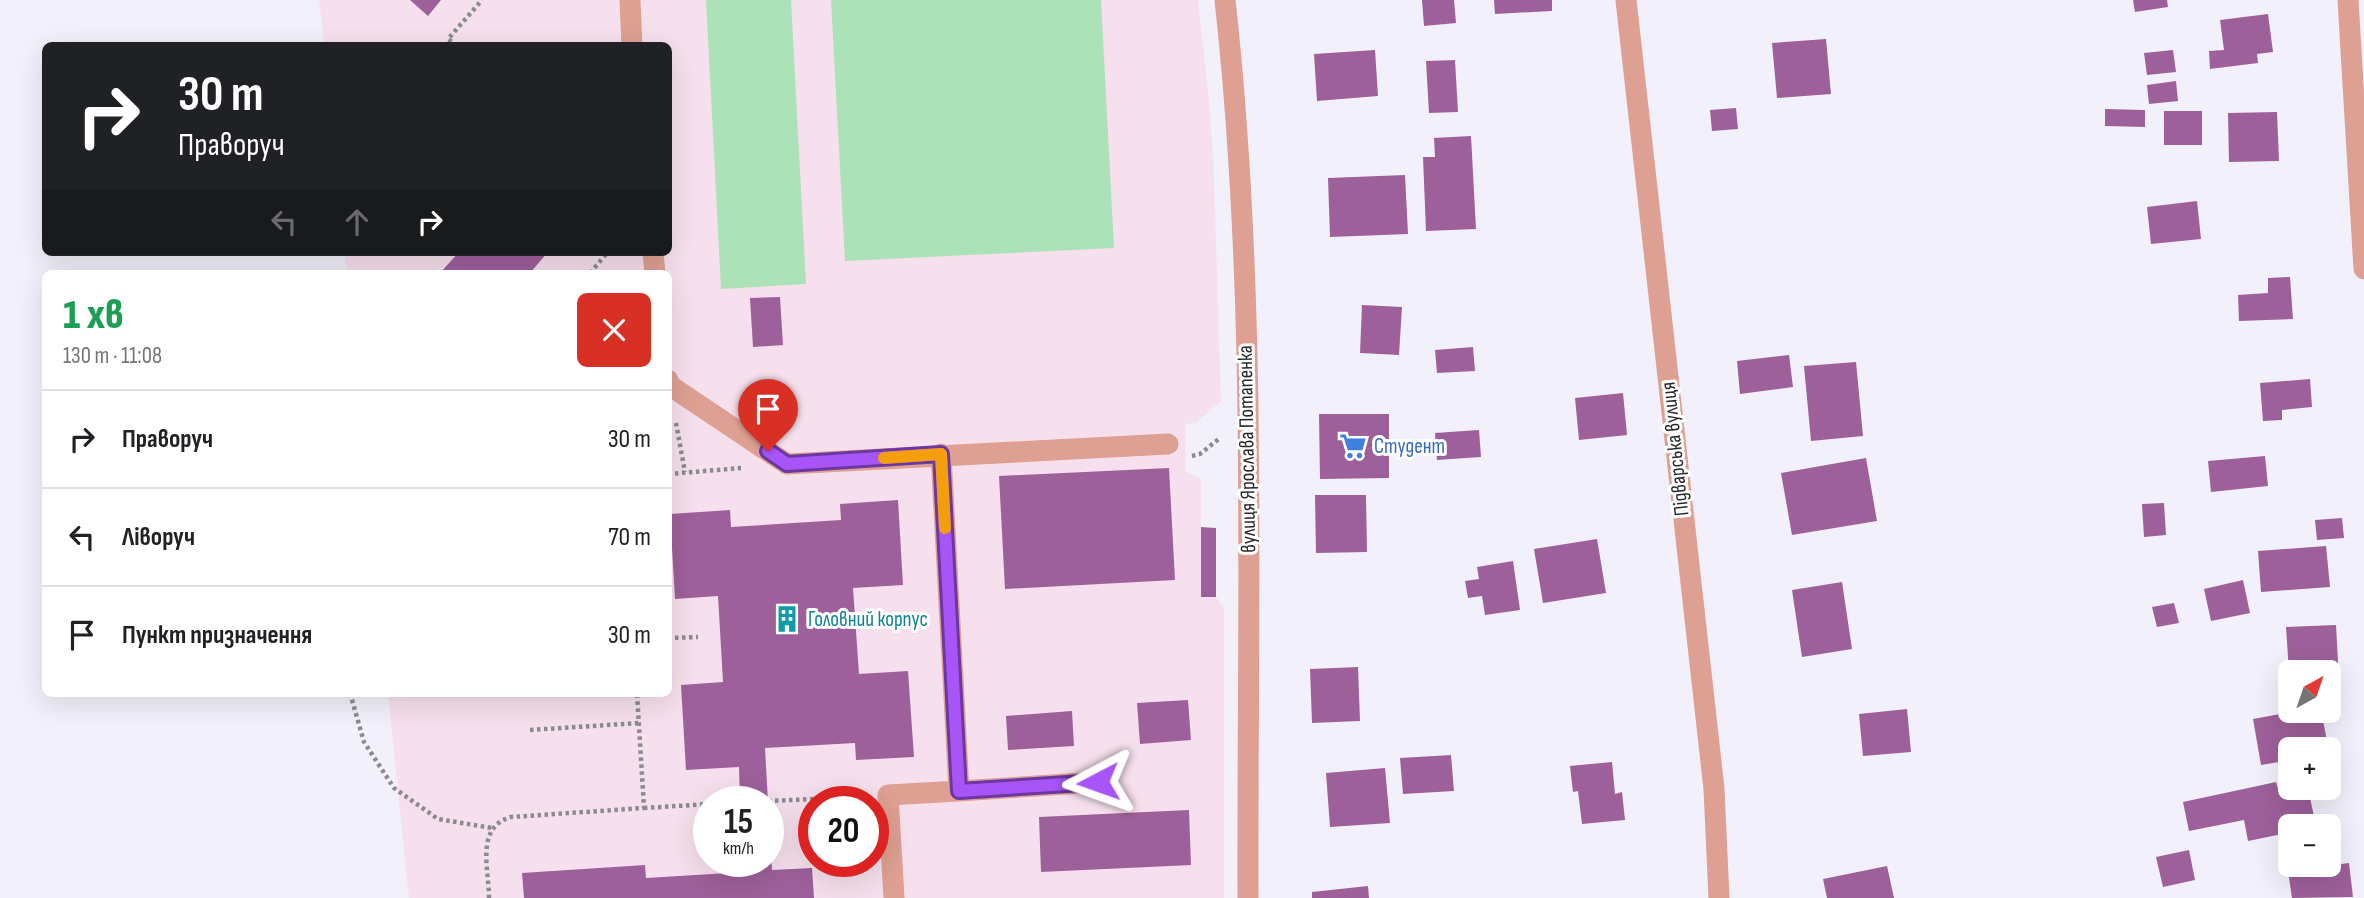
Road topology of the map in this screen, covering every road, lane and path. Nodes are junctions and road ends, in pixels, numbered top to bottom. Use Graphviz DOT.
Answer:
graph roads {
  1 [pos="482,0"];
  2 [pos="630,0"];
  3 [pos="1226,0"];
  4 [pos="1626,0"];
  5 [pos="2348,0"];
  6 [pos="452,42"];
  7 [pos="632,42"];
  8 [pos="605,256"];
  9 [pos="2364,269"];
  10 [pos="593,270"];
  11 [pos="672,384"];
  12 [pos="672,399"];
  13 [pos="1168,444"];
  14 [pos="941,454"];
  15 [pos="787,464"];
  16 [pos="685,472"];
  17 [pos="672,474"];
  18 [pos="698,637"];
  19 [pos="672,638"];
  20 [pos="351,697"];
  21 [pos="637,697"];
  22 [pos="639,723"];
  23 [pos="530,730"];
  24 [pos="1098,782"];
  25 [pos="959,791"];
  26 [pos="889,795"];
  27 [pos="693,805"];
  28 [pos="644,808"];
  29 [pos="889,812"];
  30 [pos="492,828"];
  31 [pos="489,898"];
  32 [pos="894,898"];
  33 [pos="1248,898"];
  34 [pos="1719,898"];
  1 -- 6 [label="path"];
  2 -- 7 [label="street"];
  3 -- 33 [label="street, вулиця Ярослава Потапенка"];
  4 -- 34 [label="street, Підварська вулиця"];
  5 -- 9 [label="street"];
  8 -- 10 [label="path"];
  11 -- 15 [label="street"];
  12 -- 16 [label="path"];
  13 -- 14 [label="street"];
  14 -- 15 [label="street"];
  14 -- 25 [label="street"];
  15 -- 16 [label="path"];
  16 -- 17 [label="path"];
  18 -- 19 [label="path"];
  20 -- 30 [label="path"];
  21 -- 22 [label="path"];
  22 -- 23 [label="path"];
  22 -- 28 [label="path"];
  24 -- 25 [label="street"];
  25 -- 26 [label="street"];
  27 -- 28 [label="path"];
  28 -- 30 [label="path"];
  29 -- 32 [label="street"];
  30 -- 31 [label="path"];
}
